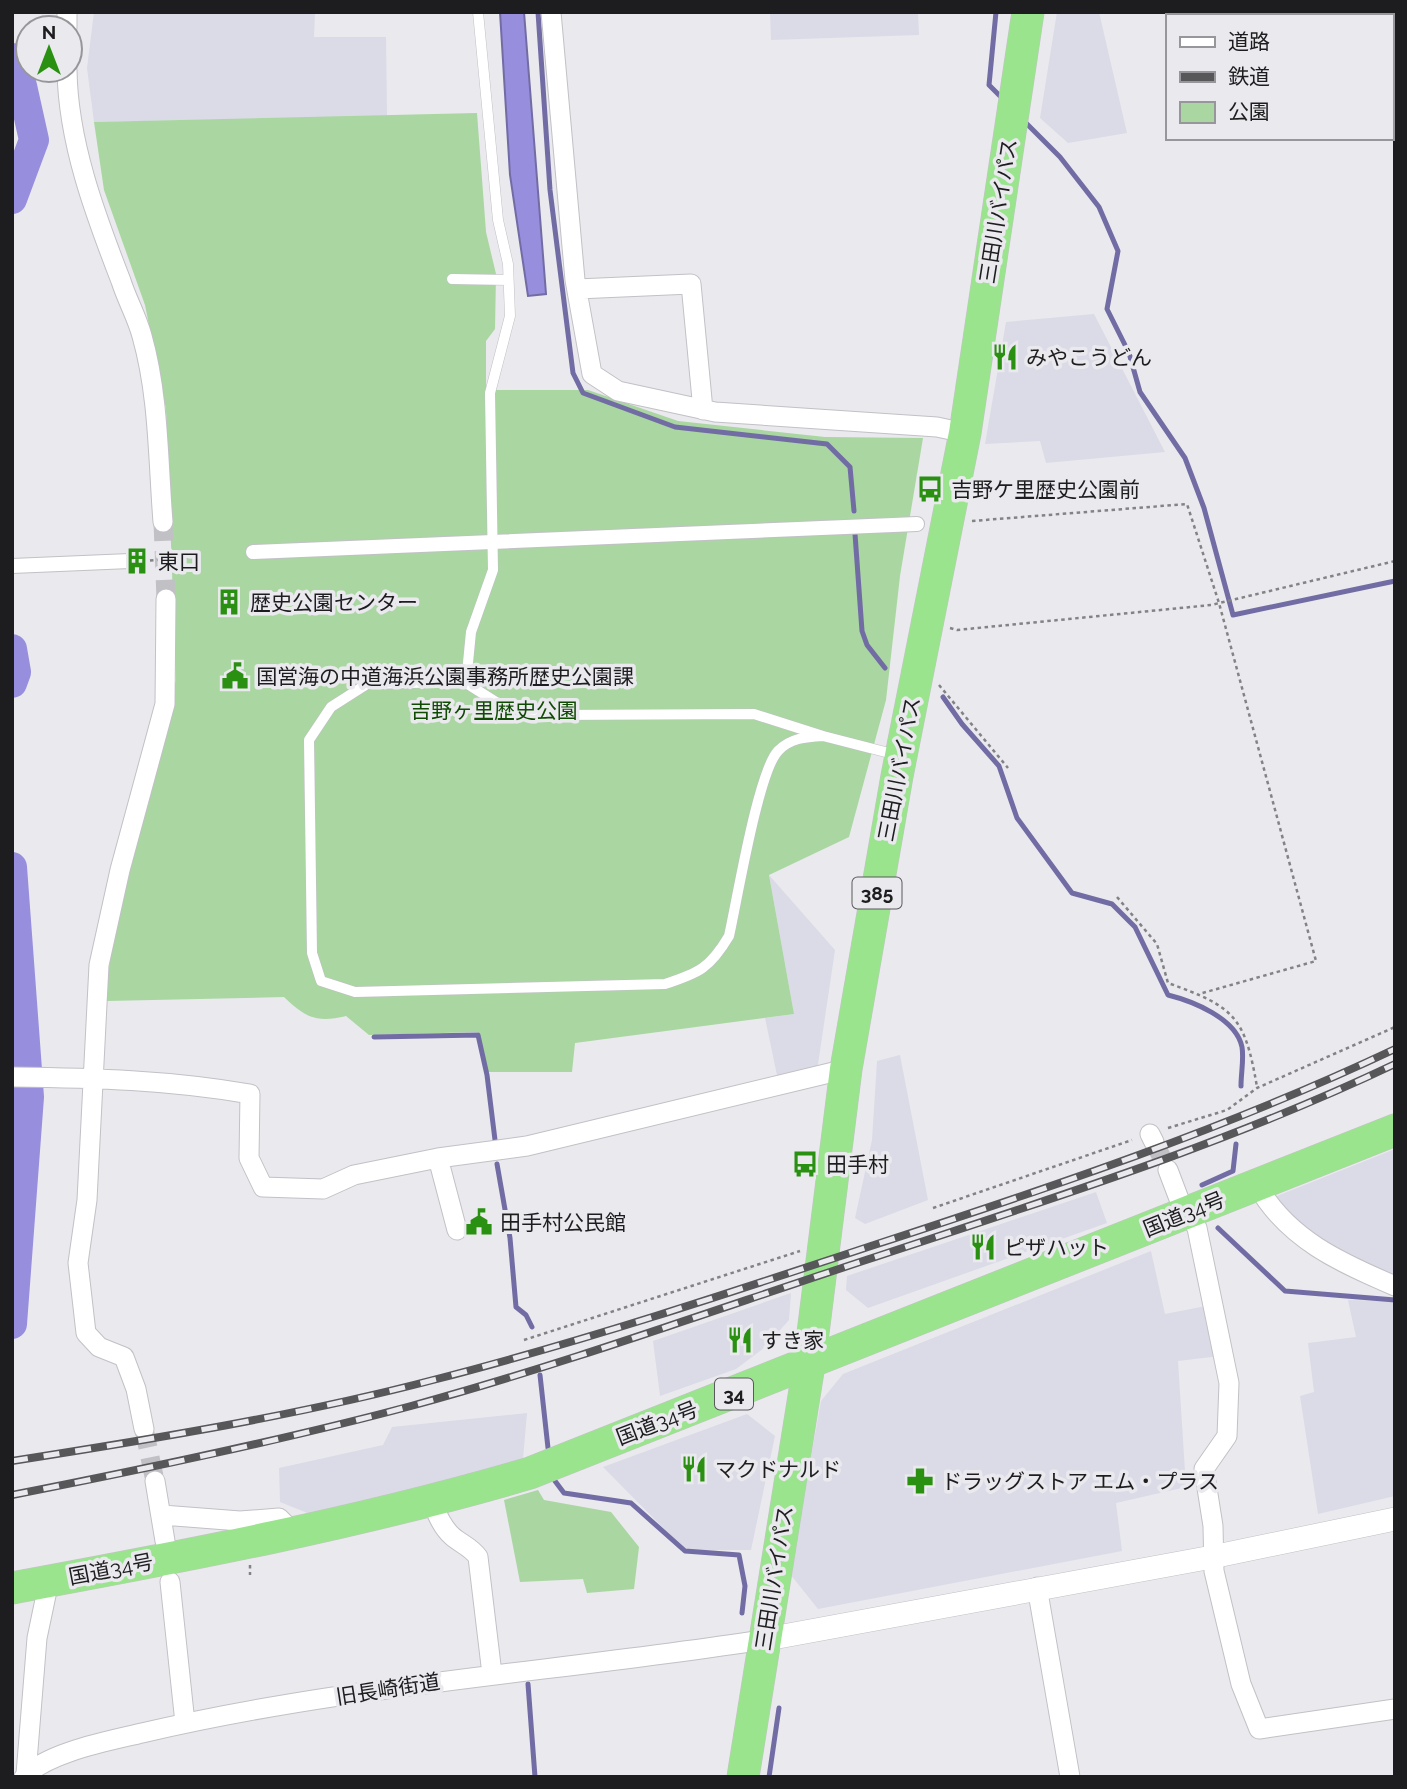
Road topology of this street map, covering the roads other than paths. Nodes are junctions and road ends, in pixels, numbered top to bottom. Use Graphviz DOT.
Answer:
graph roads {
  1 [pos="478,12"];
  2 [pos="551,12"];
  3 [pos="1028,12"];
  4 [pos="68,84"];
  5 [pos="452,279"];
  6 [pos="508,280"];
  7 [pos="577,289"];
  8 [pos="704,410"];
  9 [pos="965,433"];
  10 [pos="163,522"];
  11 [pos="932,523"];
  12 [pos="493,542"];
  13 [pos="253,552"];
  14 [pos="137,561"];
  15 [pos="12,566"];
  16 [pos="166,599"];
  17 [pos="466,683"];
  18 [pos="823,736"];
  19 [pos="901,756"];
  20 [pos="846,1069"];
  21 [pos="92,1076"];
  22 [pos="12,1077"];
  23 [pos="1395,1130"];
  24 [pos="438,1158"];
  25 [pos="1168,1170"];
  26 [pos="1257,1185"];
  27 [pos="1188,1212"];
  28 [pos="457,1230"];
  29 [pos="1395,1286"];
  30 [pos="809,1365"];
  31 [pos="144,1429"];
  32 [pos="155,1481"];
  33 [pos="432,1502"];
  34 [pos="162,1516"];
  35 [pos="1395,1518"];
  36 [pos="295,1534"];
  37 [pos="165,1541"];
  38 [pos="1212,1557"];
  39 [pos="49,1581"];
  40 [pos="170,1582"];
  41 [pos="1037,1587"];
  42 [pos="12,1588"];
  43 [pos="762,1640"];
  44 [pos="492,1674"];
  45 [pos="1395,1709"];
  46 [pos="185,1723"];
  47 [pos="25,1775"];
  48 [pos="743,1777"];
  49 [pos="1070,1777"];
  1 -- 6 [label="lane"];
  2 -- 7 [label="street"];
  3 -- 9 [label="highway, 三田川バイパス / 385"];
  4 -- 10 [label="street"];
  5 -- 6 [label="lane"];
  6 -- 12 [label="lane"];
  7 -- 8 [label="street"];
  7 -- 8 [label="street"];
  8 -- 9 [label="street"];
  9 -- 11 [label="highway, 三田川バイパス / 385"];
  11 -- 12 [label="street"];
  11 -- 19 [label="highway, 三田川バイパス / 385"];
  12 -- 13 [label="street"];
  12 -- 17 [label="lane"];
  14 -- 15 [label="street"];
  16 -- 21 [label="street"];
  17 -- 18 [label="lane"];
  17 -- 18 [label="lane"];
  18 -- 19 [label="lane"];
  19 -- 20 [label="highway, 三田川バイパス / 385"];
  20 -- 24 [label="street"];
  20 -- 30 [label="highway, 三田川バイパス / 385"];
  21 -- 22 [label="street"];
  21 -- 24 [label="street"];
  21 -- 31 [label="street"];
  23 -- 26 [label="highway, 国道34号 / 34"];
  24 -- 28 [label="street"];
  25 -- 27 [label="street"];
  26 -- 27 [label="highway, 国道34号 / 34"];
  26 -- 29 [label="street"];
  27 -- 30 [label="highway, 国道34号 / 34"];
  27 -- 38 [label="street"];
  30 -- 33 [label="highway, 国道34号 / 34"];
  30 -- 43 [label="highway, 三田川バイパス / 385"];
  32 -- 34 [label="street"];
  33 -- 36 [label="highway, 国道34号 / 34"];
  33 -- 44 [label="street"];
  34 -- 36 [label="street"];
  34 -- 37 [label="street"];
  35 -- 38 [label="street"];
  36 -- 39 [label="highway, 国道34号 / 34"];
  38 -- 41 [label="street"];
  38 -- 45 [label="street"];
  39 -- 42 [label="highway, 国道34号 / 34"];
  39 -- 47 [label="street"];
  40 -- 46 [label="street"];
  41 -- 43 [label="street"];
  41 -- 49 [label="street"];
  43 -- 44 [label="street, 旧長崎街道"];
  43 -- 48 [label="highway, 三田川バイパス / 385"];
  44 -- 46 [label="street, 旧長崎街道"];
  46 -- 47 [label="street, 旧長崎街道"];
}
